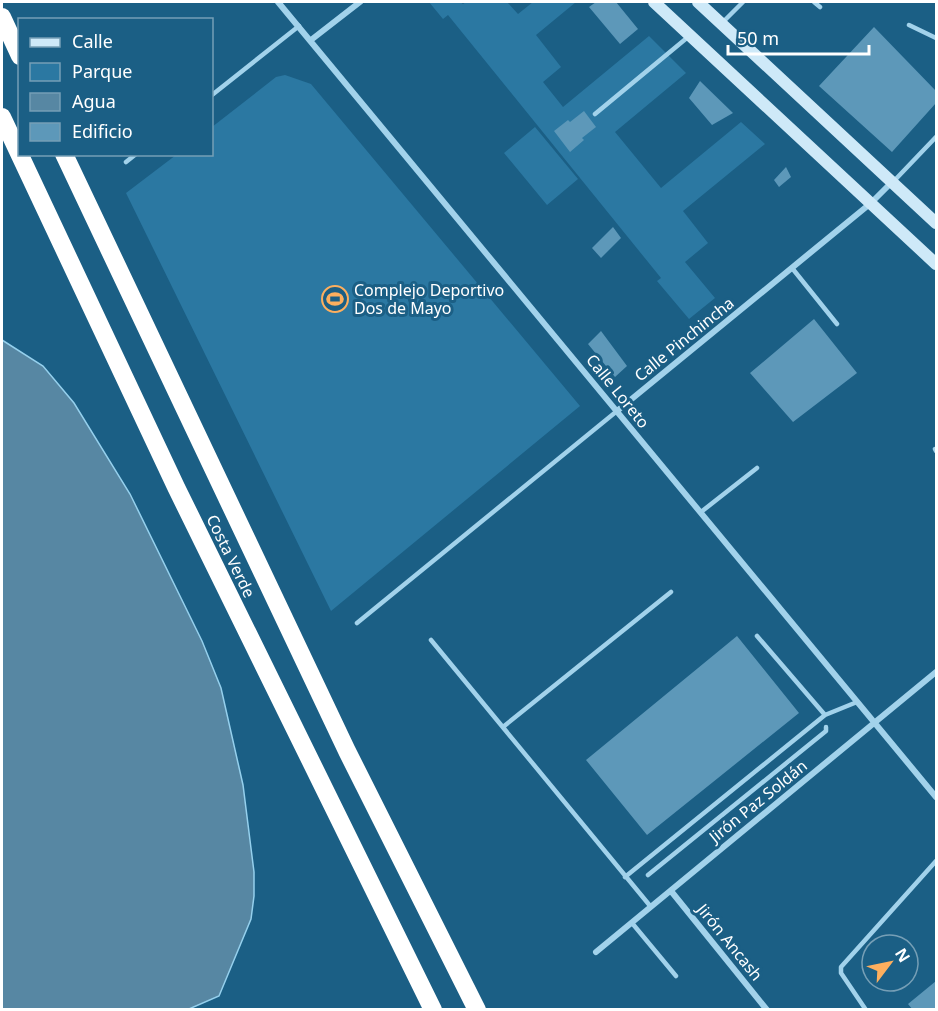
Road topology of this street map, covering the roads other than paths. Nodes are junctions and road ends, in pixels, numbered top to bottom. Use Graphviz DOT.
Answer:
graph roads {
  1 [pos="278,2"];
  2 [pos="360,2"];
  3 [pos="654,2"];
  4 [pos="698,2"];
  5 [pos="743,2"];
  6 [pos="814,2"];
  7 [pos="820,7"];
  8 [pos="2,16"];
  9 [pos="722,23"];
  10 [pos="909,25"];
  11 [pos="299,26"];
  12 [pos="690,35"];
  13 [pos="936,38"];
  14 [pos="311,40"];
  15 [pos="18,52"];
  16 [pos="213,94"];
  17 [pos="595,114"];
  18 [pos="2,117"];
  19 [pos="936,136"];
  20 [pos="18,151"];
  21 [pos="20,156"];
  22 [pos="65,156"];
  23 [pos="134,156"];
  24 [pos="126,162"];
  25 [pos="893,182"];
  26 [pos="871,203"];
  27 [pos="936,223"];
  28 [pos="936,264"];
  29 [pos="792,268"];
  30 [pos="837,324"];
  31 [pos="617,411"];
  32 [pos="757,468"];
  33 [pos="701,512"];
  34 [pos="671,592"];
  35 [pos="357,623"];
  36 [pos="757,636"];
  37 [pos="431,640"];
  38 [pos="936,672"];
  39 [pos="857,702"];
  40 [pos="825,715"];
  41 [pos="875,723"];
  42 [pos="826,727"];
  43 [pos="503,728"];
  44 [pos="936,798"];
  45 [pos="936,861"];
  46 [pos="648,875"];
  47 [pos="626,877"];
  48 [pos="671,891"];
  49 [pos="651,907"];
  50 [pos="632,922"];
  51 [pos="596,952"];
  52 [pos="676,976"];
  53 [pos="433,1010"];
  54 [pos="477,1010"];
  55 [pos="767,1010"];
  56 [pos="866,1010"];
  1 -- 11 [label="street, Calle Loreto"];
  2 -- 14 [label="street"];
  3 -- 12 [label="main road"];
  4 -- 9 [label="main road"];
  5 -- 9 [label="lane"];
  6 -- 7 [label="lane"];
  8 -- 15 [label="highway"];
  9 -- 25 [label="main road"];
  10 -- 13 [label="lane"];
  11 -- 14 [label="street, Calle Loreto"];
  11 -- 16 [label="lane"];
  12 -- 17 [label="lane"];
  12 -- 26 [label="main road"];
  14 -- 31 [label="street, Calle Loreto"];
  18 -- 20 [label="highway, Costa Verde"];
  19 -- 25 [label="lane, Calle Pinchincha"];
  21 -- 53 [label="highway, Costa Verde"];
  22 -- 54 [label="highway, Costa Verde"];
  23 -- 24 [label="lane"];
  25 -- 26 [label="street, Calle Pinchincha"];
  25 -- 27 [label="main road"];
  26 -- 28 [label="main road"];
  26 -- 29 [label="street, Calle Pinchincha"];
  29 -- 30 [label="lane"];
  29 -- 31 [label="street, Calle Pinchincha"];
  31 -- 33 [label="street, Calle Loreto"];
  31 -- 35 [label="lane, Calle Pinchincha"];
  32 -- 33 [label="lane"];
  33 -- 39 [label="street, Calle Loreto"];
  34 -- 43 [label="lane"];
  36 -- 40 [label="lane"];
  37 -- 43 [label="lane"];
  38 -- 41 [label="street, Jirón Paz Soldán"];
  39 -- 40 [label="lane"];
  39 -- 41 [label="street, Calle Loreto"];
  40 -- 47 [label="lane"];
  41 -- 44 [label="street, Calle Loreto"];
  41 -- 48 [label="street, Jirón Paz Soldán"];
  42 -- 46 [label="lane"];
  43 -- 47 [label="lane"];
  45 -- 56 [label="lane"];
  47 -- 49 [label="lane"];
  48 -- 49 [label="street, Jirón Paz Soldán"];
  48 -- 55 [label="street, Jirón Ancash"];
  49 -- 50 [label="street, Jirón Paz Soldán"];
  50 -- 51 [label="street, Jirón Paz Soldán"];
  50 -- 52 [label="lane"];
}
